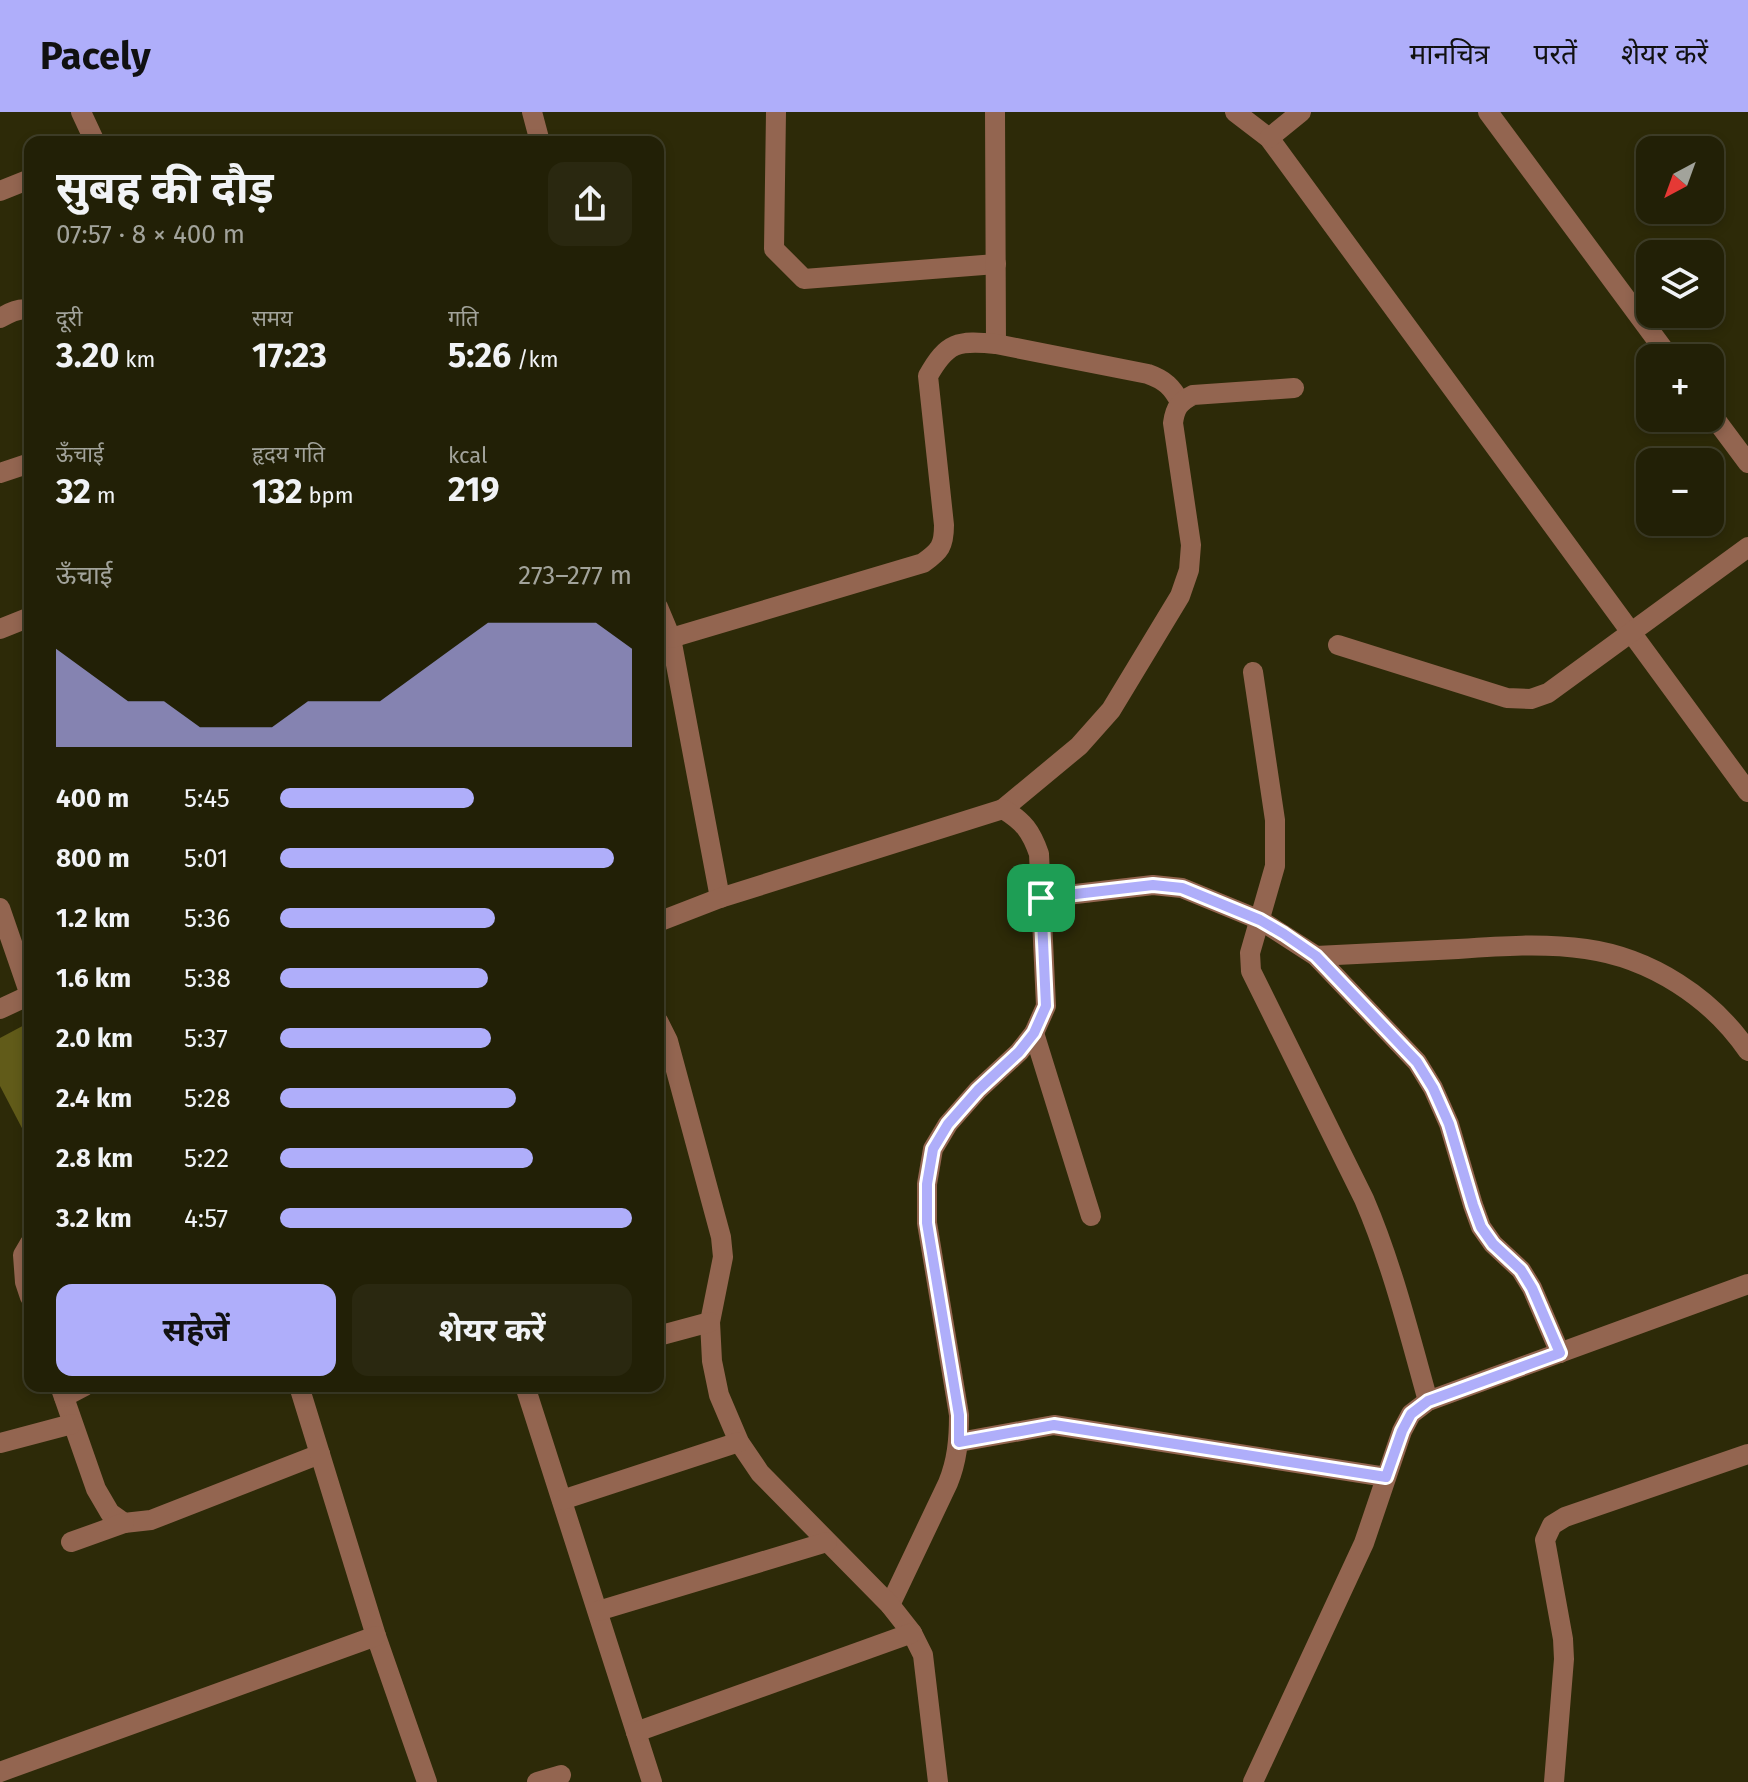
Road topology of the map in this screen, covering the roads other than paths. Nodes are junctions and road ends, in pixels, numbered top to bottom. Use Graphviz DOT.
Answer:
graph roads {
  1 [pos="81,112"];
  2 [pos="532,112"];
  3 [pos="776,112"];
  4 [pos="995,112"];
  5 [pos="1235,112"];
  6 [pos="1301,112"];
  7 [pos="1488,112"];
  8 [pos="92,136"];
  9 [pos="538,136"];
  10 [pos="1269,138"];
  11 [pos="24,181"];
  12 [pos="0,191"];
  13 [pos="996,264"];
  14 [pos="996,344"];
  15 [pos="1660,344"];
  16 [pos="1294,388"];
  17 [pos="1180,402"];
  18 [pos="1724,431"];
  19 [pos="1748,463"];
  20 [pos="24,465"];
  21 [pos="0,473"];
  22 [pos="1748,547"];
  23 [pos="24,619"];
  24 [pos="664,621"];
  25 [pos="0,629"];
  26 [pos="1631,632"];
  27 [pos="671,638"];
  28 [pos="1338,645"];
  29 [pos="1253,672"];
  30 [pos="1748,792"];
  31 [pos="1003,809"];
  32 [pos="720,898"];
  33 [pos="1041,898"];
  34 [pos="0,908"];
  35 [pos="664,920"];
  36 [pos="1260,920"];
  37 [pos="1316,956"];
  38 [pos="24,978"];
  39 [pos="24,998"];
  40 [pos="0,1009"];
  41 [pos="664,1033"];
  42 [pos="1034,1033"];
  43 [pos="1748,1051"];
  44 [pos="1091,1216"];
  45 [pos="1748,1284"];
  46 [pos="710,1322"];
  47 [pos="664,1334"];
  48 [pos="1560,1353"];
  49 [pos="62,1392"];
  50 [pos="301,1392"];
  51 [pos="527,1392"];
  52 [pos="1428,1401"];
  53 [pos="72,1424"];
  54 [pos="739,1442"];
  55 [pos="959,1442"];
  56 [pos="0,1443"];
  57 [pos="320,1454"];
  58 [pos="1748,1454"];
  59 [pos="1386,1477"];
  60 [pos="562,1500"];
  61 [pos="124,1523"];
  62 [pos="71,1542"];
  63 [pos="827,1542"];
  64 [pos="890,1605"];
  65 [pos="598,1611"];
  66 [pos="912,1633"];
  67 [pos="376,1636"];
  68 [pos="636,1732"];
  69 [pos="0,1772"];
  70 [pos="561,1775"];
  71 [pos="427,1782"];
  72 [pos="537,1782"];
  73 [pos="652,1782"];
  74 [pos="938,1782"];
  75 [pos="1253,1782"];
  76 [pos="1554,1782"];
  1 -- 8 [label="street"];
  2 -- 9 [label="street"];
  3 -- 13 [label="street"];
  4 -- 13 [label="street"];
  5 -- 10 [label="street"];
  6 -- 10 [label="street"];
  7 -- 15 [label="street"];
  10 -- 26 [label="street"];
  11 -- 12 [label="street"];
  13 -- 14 [label="street"];
  14 -- 17 [label="street"];
  14 -- 27 [label="street"];
  16 -- 17 [label="street"];
  17 -- 31 [label="street"];
  18 -- 19 [label="street"];
  20 -- 21 [label="street"];
  22 -- 26 [label="street"];
  23 -- 25 [label="street"];
  24 -- 27 [label="street"];
  26 -- 28 [label="street"];
  26 -- 30 [label="street"];
  27 -- 32 [label="street"];
  29 -- 36 [label="street"];
  31 -- 32 [label="street"];
  31 -- 33 [label="street"];
  32 -- 35 [label="street"];
  33 -- 36 [label="street"];
  33 -- 42 [label="street"];
  34 -- 38 [label="street"];
  36 -- 37 [label="street"];
  36 -- 52 [label="street"];
  37 -- 43 [label="street"];
  37 -- 48 [label="street"];
  39 -- 40 [label="street"];
  41 -- 46 [label="street"];
  42 -- 44 [label="street"];
  42 -- 55 [label="street"];
  45 -- 48 [label="street"];
  46 -- 47 [label="street"];
  46 -- 54 [label="street"];
  48 -- 52 [label="street"];
  49 -- 53 [label="street"];
  50 -- 57 [label="street"];
  51 -- 60 [label="street"];
  52 -- 59 [label="street"];
  53 -- 56 [label="street"];
  53 -- 61 [label="street"];
  54 -- 60 [label="street"];
  54 -- 63 [label="street"];
  55 -- 59 [label="street"];
  55 -- 64 [label="street"];
  57 -- 61 [label="street"];
  57 -- 67 [label="street"];
  58 -- 76 [label="street"];
  59 -- 75 [label="street"];
  60 -- 65 [label="street"];
  61 -- 62 [label="street"];
  63 -- 64 [label="street"];
  63 -- 65 [label="street"];
  64 -- 66 [label="street"];
  65 -- 68 [label="street"];
  66 -- 68 [label="street"];
  66 -- 74 [label="street"];
  67 -- 69 [label="street"];
  67 -- 71 [label="street"];
  68 -- 73 [label="street"];
  70 -- 72 [label="street"];
}
